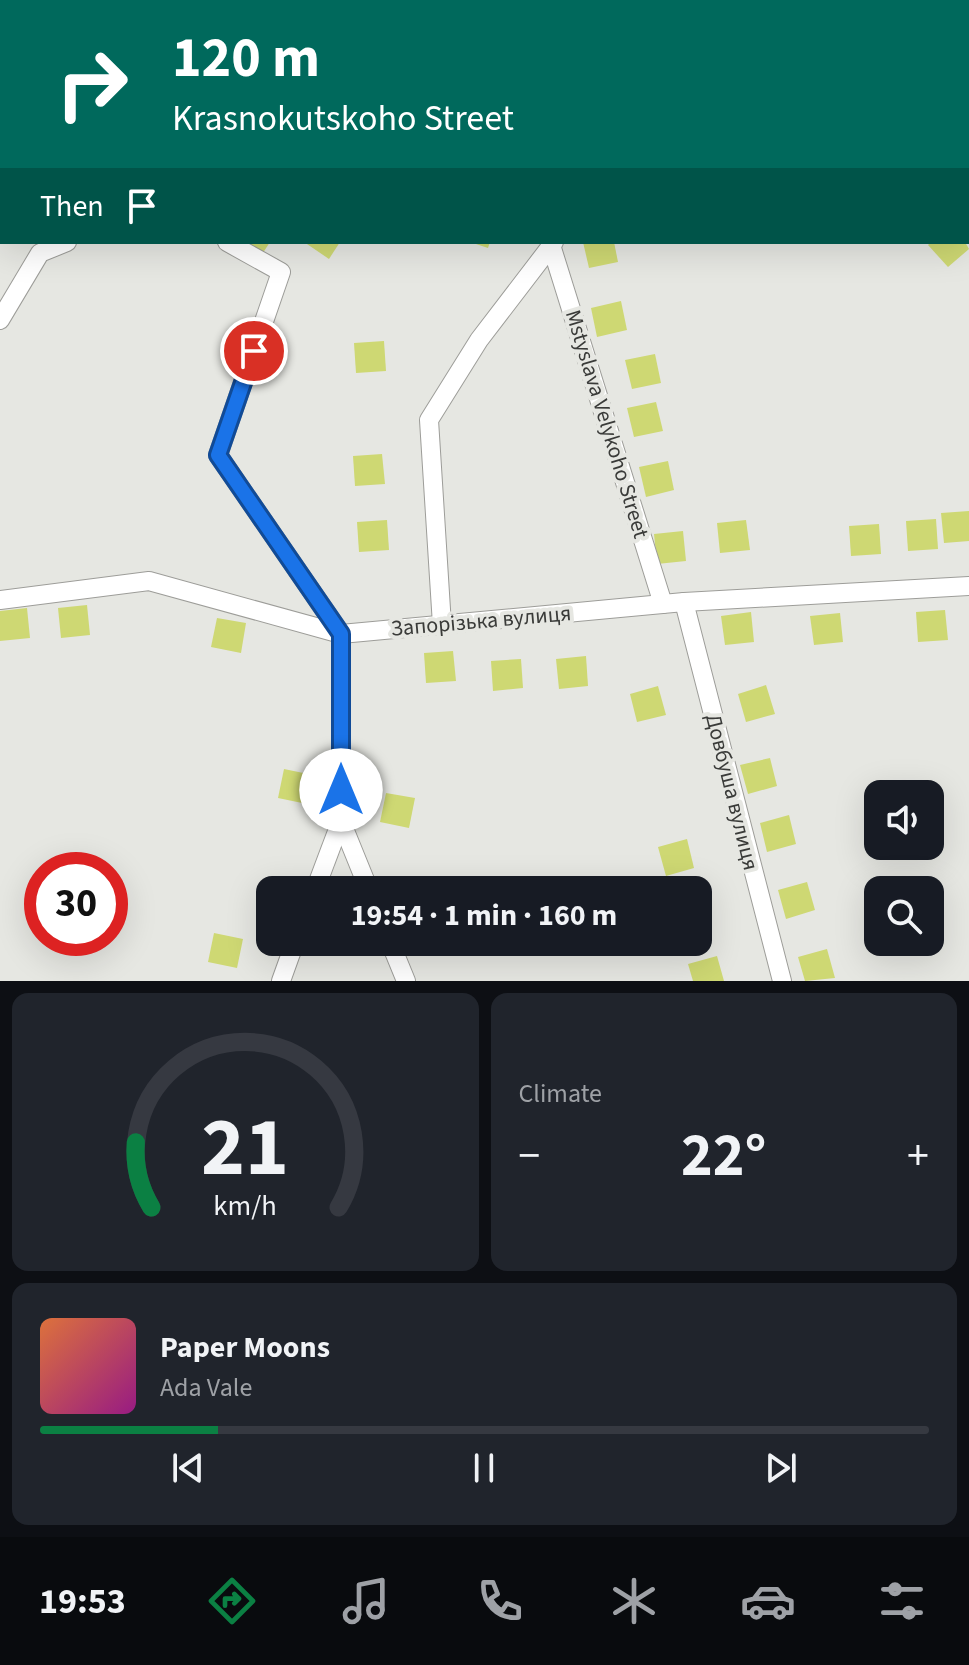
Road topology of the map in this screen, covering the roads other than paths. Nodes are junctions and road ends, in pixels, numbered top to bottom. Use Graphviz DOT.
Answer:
graph roads {
  1 [pos="62,244"];
  2 [pos="231,244"];
  3 [pos="553,244"];
  4 [pos="0,320"];
  5 [pos="969,586"];
  6 [pos="0,600"];
  7 [pos="684,602"];
  8 [pos="663,604"];
  9 [pos="442,625"];
  10 [pos="341,634"];
  11 [pos="341,821"];
  12 [pos="320,876"];
  13 [pos="363,876"];
  14 [pos="290,956"];
  15 [pos="396,956"];
  16 [pos="281,981"];
  17 [pos="406,981"];
  18 [pos="782,981"];
  1 -- 4 [label="street"];
  2 -- 10 [label="street"];
  3 -- 8 [label="street, Mstyslava Velykoho Street"];
  3 -- 9 [label="street"];
  5 -- 7 [label="street, Запорізька вулиця"];
  6 -- 10 [label="street, Запорізька вулиця"];
  7 -- 8 [label="street, Запорізька вулиця"];
  7 -- 18 [label="street, Довбуша вулиця"];
  8 -- 9 [label="street, Запорізька вулиця"];
  9 -- 10 [label="street, Запорізька вулиця"];
  10 -- 11 [label="street"];
  11 -- 12 [label="street"];
  11 -- 13 [label="street"];
  14 -- 16 [label="street"];
  15 -- 17 [label="street"];
}
